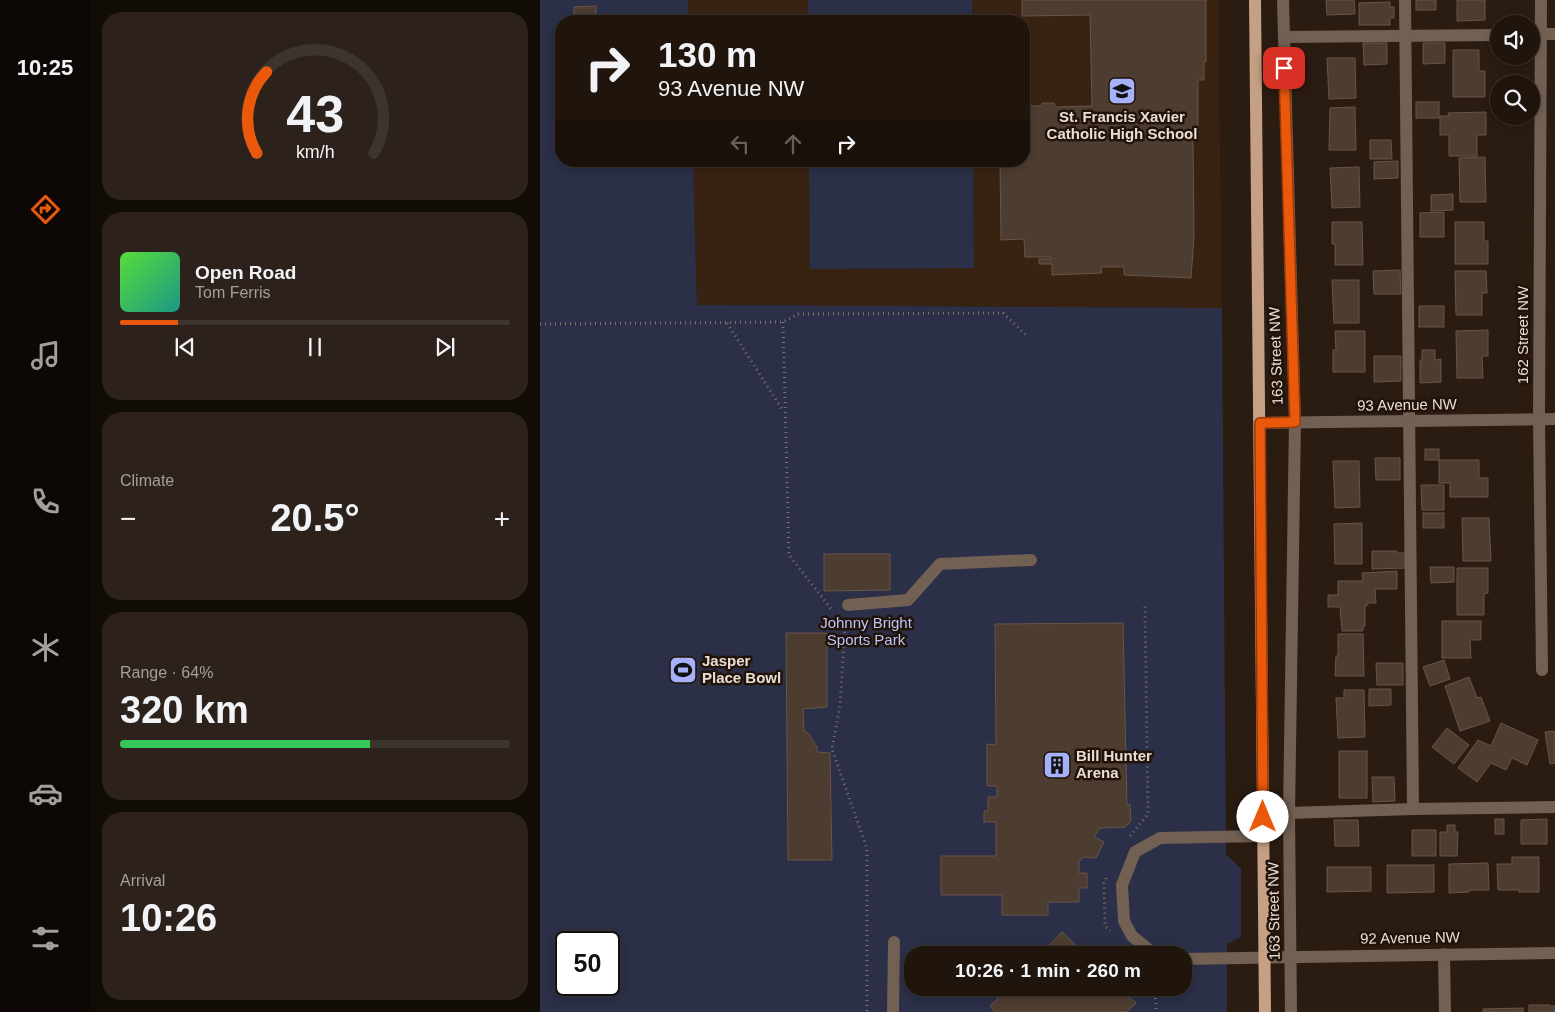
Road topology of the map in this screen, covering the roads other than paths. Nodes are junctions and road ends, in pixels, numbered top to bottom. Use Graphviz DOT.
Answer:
graph roads {
  1 [pos="1255,0"];
  2 [pos="1284,0"];
  3 [pos="1405,0"];
  4 [pos="1541,0"];
  5 [pos="1539,15"];
  6 [pos="1540,34"];
  7 [pos="1555,34"];
  8 [pos="1490,35"];
  9 [pos="1405,36"];
  10 [pos="1284,37"];
  11 [pos="1536,65"];
  12 [pos="1539,419"];
  13 [pos="1555,419"];
  14 [pos="1408,421"];
  15 [pos="1295,422"];
  16 [pos="1260,423"];
  17 [pos="1031,560"];
  18 [pos="848,605"];
  19 [pos="1542,670"];
  20 [pos="1555,807"];
  21 [pos="1413,809"];
  22 [pos="1289,813"];
  23 [pos="1263,836"];
  24 [pos="894,942"];
  25 [pos="1144,946"];
  26 [pos="1555,952"];
  27 [pos="1444,954"];
  28 [pos="1290,957"];
  29 [pos="1265,958"];
  30 [pos="1192,959"];
  31 [pos="894,1012"];
  32 [pos="1265,1012"];
  33 [pos="1291,1012"];
  34 [pos="1445,1012"];
  1 -- 16 [label="main road, 163 Street NW"];
  2 -- 10 [label="street, 163 Street NW"];
  3 -- 9 [label="street"];
  4 -- 5 [label="street, 162 Street NW"];
  6 -- 7 [label="street"];
  8 -- 9 [label="street"];
  9 -- 10 [label="street"];
  9 -- 14 [label="street"];
  10 -- 15 [label="street, 163 Street NW"];
  11 -- 12 [label="street, 162 Street NW"];
  12 -- 13 [label="street, 93 Avenue NW"];
  12 -- 14 [label="street, 93 Avenue NW"];
  12 -- 19 [label="street, 162 Street NW"];
  14 -- 15 [label="street, 93 Avenue NW"];
  14 -- 21 [label="street"];
  15 -- 16 [label="street, 93 Avenue NW"];
  15 -- 22 [label="street, 163 Street NW"];
  16 -- 23 [label="main road, 163 Street NW"];
  17 -- 18 [label="street"];
  20 -- 21 [label="street"];
  21 -- 22 [label="street"];
  22 -- 28 [label="street, 163 Street NW"];
  23 -- 25 [label="street"];
  23 -- 29 [label="main road, 163 Street NW"];
  24 -- 31 [label="street"];
  26 -- 27 [label="street, 92 Avenue NW"];
  27 -- 28 [label="street, 92 Avenue NW"];
  27 -- 34 [label="street"];
  28 -- 29 [label="street, 92 Avenue NW"];
  28 -- 33 [label="street, 163 Street NW"];
  29 -- 30 [label="street, 92 Avenue NW"];
  29 -- 32 [label="main road, 163 Street NW"];
}
